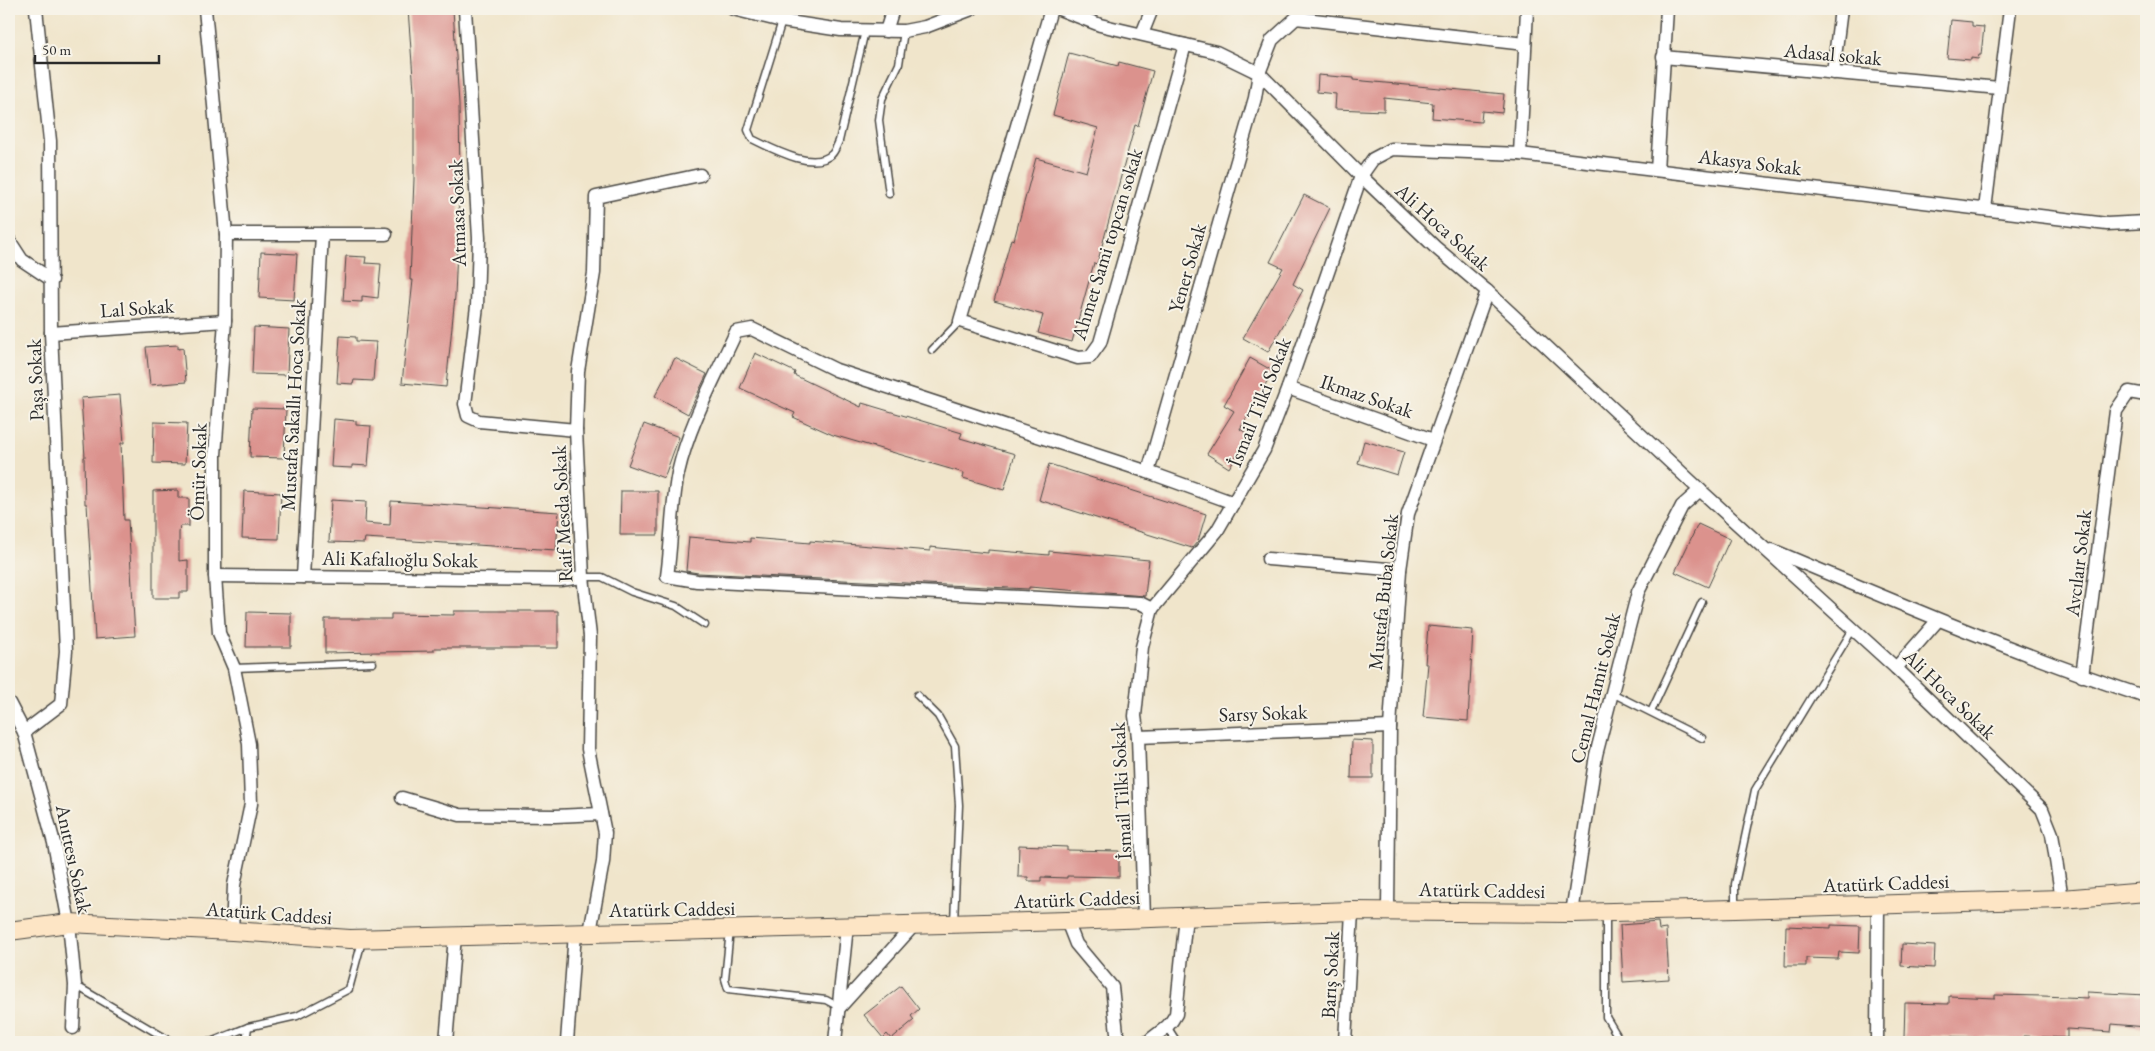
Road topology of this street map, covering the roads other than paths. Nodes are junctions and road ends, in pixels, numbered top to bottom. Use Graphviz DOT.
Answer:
graph roads {
  1 [pos="36,9"];
  2 [pos="205,9"];
  3 [pos="465,9"];
  4 [pos="733,9"];
  5 [pos="893,9"];
  6 [pos="972,9"];
  7 [pos="1051,9"];
  8 [pos="1059,9"];
  9 [pos="1152,9"];
  10 [pos="1526,9"];
  11 [pos="1666,9"];
  12 [pos="1841,9"];
  13 [pos="2010,9"];
  14 [pos="784,15"];
  15 [pos="865,31"];
  16 [pos="886,31"];
  17 [pos="904,31"];
  18 [pos="1142,34"];
  19 [pos="1525,44"];
  20 [pos="1186,45"];
  21 [pos="1663,58"];
  22 [pos="1259,73"];
  23 [pos="1833,73"];
  24 [pos="1999,88"];
  25 [pos="1520,154"];
  26 [pos="1657,170"];
  27 [pos="700,175"];
  28 [pos="1361,176"];
  29 [pos="889,194"];
  30 [pos="1985,209"];
  31 [pos="2146,222"];
  32 [pos="226,234"];
  33 [pos="322,234"];
  34 [pos="386,234"];
  35 [pos="9,240"];
  36 [pos="52,280"];
  37 [pos="1487,291"];
  38 [pos="225,321"];
  39 [pos="960,321"];
  40 [pos="51,332"];
  41 [pos="932,350"];
  42 [pos="1288,388"];
  43 [pos="2146,395"];
  44 [pos="576,430"];
  45 [pos="1433,440"];
  46 [pos="1148,472"];
  47 [pos="1700,490"];
  48 [pos="1234,503"];
  49 [pos="1762,546"];
  50 [pos="1268,559"];
  51 [pos="1400,570"];
  52 [pos="215,576"];
  53 [pos="303,577"];
  54 [pos="583,577"];
  55 [pos="1702,602"];
  56 [pos="1152,609"];
  57 [pos="1938,620"];
  58 [pos="705,625"];
  59 [pos="1853,629"];
  60 [pos="373,663"];
  61 [pos="234,668"];
  62 [pos="1896,668"];
  63 [pos="2082,676"];
  64 [pos="1612,693"];
  65 [pos="917,695"];
  66 [pos="2146,697"];
  67 [pos="9,703"];
  68 [pos="1651,712"];
  69 [pos="1390,727"];
  70 [pos="24,732"];
  71 [pos="1138,737"];
  72 [pos="1702,738"];
  73 [pos="402,798"];
  74 [pos="601,814"];
  75 [pos="2146,892"];
  76 [pos="2062,899"];
  77 [pos="1878,905"];
  78 [pos="1735,909"];
  79 [pos="1388,910"];
  80 [pos="1352,911"];
  81 [pos="1606,912"];
  82 [pos="1572,913"];
  83 [pos="1186,916"];
  84 [pos="1144,918"];
  85 [pos="1067,921"];
  86 [pos="69,923"];
  87 [pos="954,923"];
  88 [pos="915,924"];
  89 [pos="847,926"];
  90 [pos="730,929"];
  91 [pos="9,930"];
  92 [pos="232,931"];
  93 [pos="583,933"];
  94 [pos="455,936"];
  95 [pos="363,939"];
  96 [pos="75,984"];
  97 [pos="840,1007"];
  98 [pos="248,1027"];
  99 [pos="73,1028"];
  100 [pos="1168,1028"];
  101 [pos="172,1042"];
  102 [pos="198,1042"];
  103 [pos="246,1042"];
  104 [pos="446,1042"];
  105 [pos="567,1042"];
  106 [pos="835,1042"];
  107 [pos="1118,1042"];
  108 [pos="1148,1042"];
  109 [pos="1177,1042"];
  110 [pos="1345,1042"];
  111 [pos="1620,1042"];
  112 [pos="1877,1042"];
  1 -- 36 [label="street, Paşa Sokak"];
  2 -- 32 [label="street, Ömür Sokak"];
  3 -- 44 [label="street, Atmasa Sokak"];
  4 -- 14 [label="street"];
  5 -- 16 [label="street"];
  6 -- 17 [label="street"];
  7 -- 39 [label="street"];
  8 -- 18 [label="street, Ali Hoca Sokak"];
  9 -- 18 [label="street"];
  10 -- 19 [label="street"];
  11 -- 21 [label="street"];
  12 -- 23 [label="street"];
  13 -- 24 [label="street"];
  14 -- 15 [label="street"];
  14 -- 15 [label="lane"];
  15 -- 16 [label="street"];
  16 -- 17 [label="street"];
  17 -- 29 [label="lane"];
  18 -- 20 [label="street, Ali Hoca Sokak"];
  19 -- 22 [label="street, Yener Sokak"];
  19 -- 25 [label="street"];
  20 -- 22 [label="street, Ali Hoca Sokak"];
  20 -- 39 [label="street, Ahmet Sami topcan sokak"];
  21 -- 23 [label="street, Adasal sokak"];
  21 -- 26 [label="street"];
  22 -- 28 [label="street, Ali Hoca Sokak"];
  22 -- 46 [label="street, Yener Sokak"];
  23 -- 24 [label="street, Adasal sokak"];
  24 -- 30 [label="street"];
  25 -- 26 [label="street, Akasya Sokak"];
  25 -- 28 [label="street, Akasya Sokak"];
  26 -- 30 [label="street, Akasya Sokak"];
  27 -- 44 [label="street, Raif Mesda Sokak"];
  28 -- 37 [label="street, Ali Hoca Sokak"];
  28 -- 42 [label="street, İsmail Tilki Sokak"];
  30 -- 31 [label="street, Akasya Sokak"];
  32 -- 33 [label="street"];
  32 -- 38 [label="street, Ömür Sokak"];
  33 -- 34 [label="street"];
  33 -- 53 [label="street, Mustafa Sakallı Hoca Sokak"];
  35 -- 36 [label="street"];
  36 -- 40 [label="street, Paşa Sokak"];
  37 -- 45 [label="street, Mustafa Buba Sokak"];
  37 -- 47 [label="street, Ali Hoca Sokak"];
  38 -- 40 [label="street, Lal Sokak"];
  38 -- 52 [label="street, Ömür Sokak"];
  39 -- 41 [label="lane"];
  40 -- 70 [label="street, Paşa Sokak"];
  42 -- 45 [label="street, Ikmaz Sokak"];
  42 -- 48 [label="street, İsmail Tilki Sokak"];
  43 -- 63 [label="street, Avcılaır Sokak"];
  44 -- 54 [label="street, Raif Mesda Sokak"];
  45 -- 51 [label="street, Mustafa Buba Sokak"];
  46 -- 48 [label="street"];
  46 -- 56 [label="street"];
  47 -- 49 [label="street, Ali Hoca Sokak"];
  47 -- 64 [label="street, Cemal Hamit Sokak"];
  48 -- 56 [label="street, İsmail Tilki Sokak"];
  49 -- 57 [label="street, Ali Hoca Sokak"];
  49 -- 59 [label="street, Ali Hoca Sokak"];
  50 -- 51 [label="street"];
  51 -- 69 [label="street, Mustafa Buba Sokak"];
  52 -- 53 [label="street, Ali Kafalıoğlu Sokak"];
  52 -- 61 [label="street, Ömür Sokak"];
  53 -- 54 [label="street, Ali Kafalıoğlu Sokak"];
  54 -- 58 [label="lane"];
  54 -- 74 [label="street, Raif Mesda Sokak"];
  55 -- 68 [label="lane"];
  56 -- 71 [label="street, İsmail Tilki Sokak"];
  57 -- 62 [label="street"];
  57 -- 63 [label="street, Ali Hoca Sokak"];
  59 -- 62 [label="street, Ali Hoca Sokak"];
  59 -- 78 [label="lane"];
  60 -- 61 [label="lane"];
  61 -- 92 [label="street, Ömür Sokak"];
  62 -- 76 [label="street, Ali Hoca Sokak"];
  63 -- 66 [label="street, Ali Hoca Sokak"];
  64 -- 68 [label="lane"];
  64 -- 82 [label="street, Cemal Hamit Sokak"];
  65 -- 87 [label="lane"];
  67 -- 70 [label="street, Anıttesı Sokak"];
  68 -- 72 [label="lane"];
  69 -- 71 [label="street, Sarsy Sokak"];
  69 -- 79 [label="street, Mustafa Buba Sokak"];
  70 -- 86 [label="street, Anıttesı Sokak"];
  71 -- 84 [label="street, İsmail Tilki Sokak"];
  73 -- 74 [label="street"];
  74 -- 93 [label="street, Raif Mesda Sokak"];
  75 -- 76 [label="street, Atatürk Caddesi"];
  76 -- 77 [label="street, Atatürk Caddesi"];
  77 -- 78 [label="street, Atatürk Caddesi"];
  77 -- 112 [label="street"];
  78 -- 81 [label="street, Atatürk Caddesi"];
  79 -- 80 [label="street, Atatürk Caddesi"];
  79 -- 82 [label="street, Atatürk Caddesi"];
  80 -- 83 [label="street, Atatürk Caddesi"];
  80 -- 110 [label="street, Barış Sokak"];
  81 -- 82 [label="street, Atatürk Caddesi"];
  81 -- 111 [label="lane"];
  83 -- 84 [label="street, Atatürk Caddesi"];
  83 -- 100 [label="street"];
  84 -- 85 [label="street, Atatürk Caddesi"];
  85 -- 87 [label="street, Atatürk Caddesi"];
  85 -- 107 [label="street"];
  86 -- 91 [label="street, Atatürk Caddesi"];
  86 -- 92 [label="street, Atatürk Caddesi"];
  86 -- 96 [label="street, Anıttesı Sokak"];
  87 -- 88 [label="street, Atatürk Caddesi"];
  88 -- 89 [label="street, Atatürk Caddesi"];
  88 -- 97 [label="street"];
  89 -- 90 [label="street, Atatürk Caddesi"];
  89 -- 97 [label="street"];
  90 -- 93 [label="street, Atatürk Caddesi"];
  90 -- 97 [label="lane"];
  92 -- 95 [label="street, Atatürk Caddesi"];
  93 -- 94 [label="street, Atatürk Caddesi"];
  93 -- 105 [label="street, Raif Mesda Sokak"];
  94 -- 95 [label="street, Atatürk Caddesi"];
  94 -- 104 [label="street"];
  95 -- 98 [label="lane"];
  96 -- 99 [label="street, Anıttesı Sokak"];
  96 -- 101 [label="lane"];
  97 -- 106 [label="street"];
  98 -- 102 [label="lane"];
  98 -- 103 [label="lane"];
  100 -- 108 [label="street"];
  100 -- 109 [label="lane"];
}
